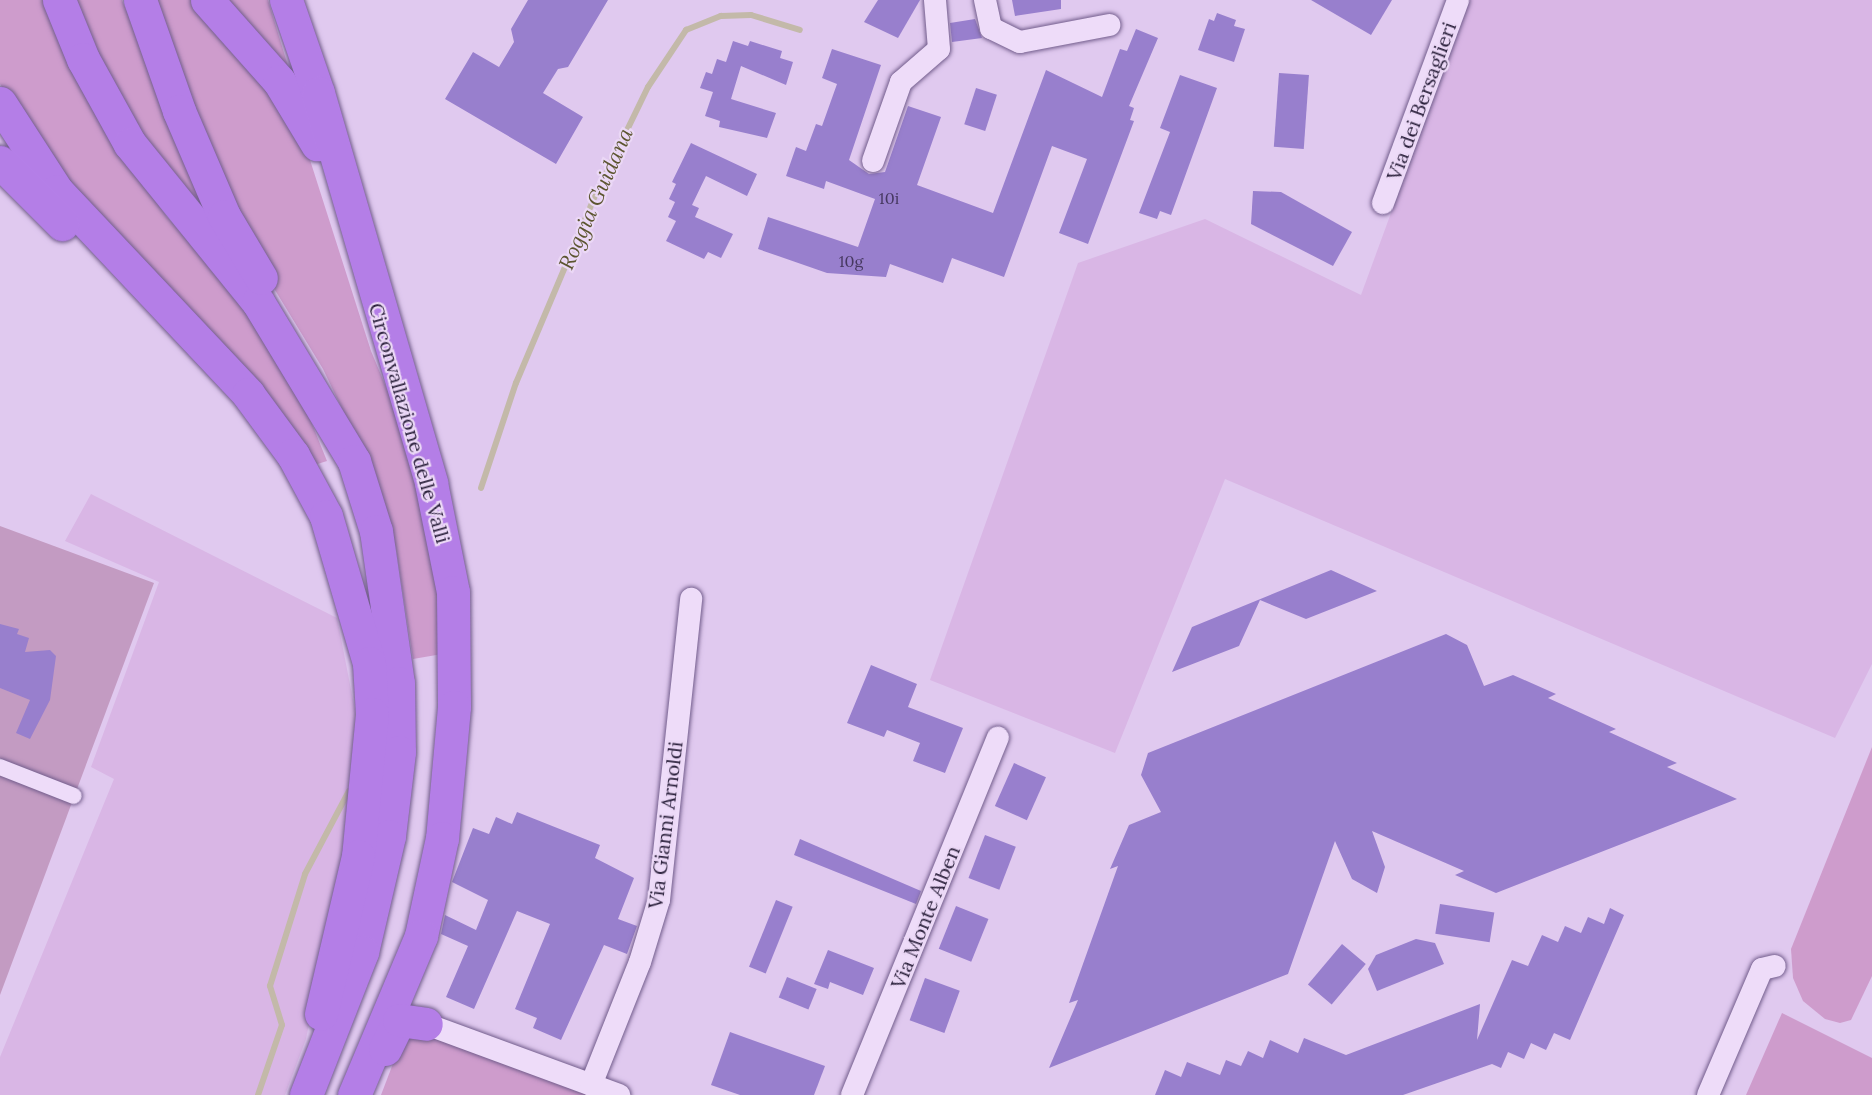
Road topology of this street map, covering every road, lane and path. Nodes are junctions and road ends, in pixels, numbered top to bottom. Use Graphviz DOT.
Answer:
graph roads {
  1 [pos="59,0"];
  2 [pos="140,0"];
  3 [pos="207,0"];
  4 [pos="286,0"];
  5 [pos="298,0"];
  6 [pos="935,0"];
  7 [pos="985,0"];
  8 [pos="1458,0"];
  9 [pos="1109,25"];
  10 [pos="318,93"];
  11 [pos="0,103"];
  12 [pos="873,160"];
  13 [pos="0,162"];
  14 [pos="346,199"];
  15 [pos="1383,203"];
  16 [pos="354,461"];
  17 [pos="691,599"];
  18 [pos="998,738"];
  19 [pos="367,762"];
  20 [pos="0,767"];
  21 [pos="74,796"];
  22 [pos="1775,966"];
  23 [pos="426,1024"];
  24 [pos="318,1064"];
  25 [pos="592,1080"];
  26 [pos="306,1095"];
  27 [pos="354,1095"];
  28 [pos="366,1095"];
  29 [pos="620,1095"];
  30 [pos="852,1095"];
  31 [pos="1708,1095"];
  1 -- 16 [label="highway"];
  2 -- 16 [label="highway"];
  3 -- 14 [label="highway"];
  4 -- 10 [label="highway, Circonvallazione delle Valli"];
  5 -- 10 [label="highway"];
  6 -- 12 [label="street"];
  7 -- 9 [label="street"];
  8 -- 15 [label="street, Via dei Bersaglieri"];
  10 -- 14 [label="highway, Circonvallazione delle Valli"];
  11 -- 19 [label="highway"];
  13 -- 19 [label="highway"];
  14 -- 27 [label="highway, Circonvallazione delle Valli"];
  16 -- 24 [label="highway"];
  17 -- 25 [label="street, Via Gianni Arnoldi"];
  18 -- 30 [label="street, Via Monte Alben"];
  19 -- 24 [label="highway"];
  20 -- 21 [label="street"];
  22 -- 31 [label="street"];
  23 -- 25 [label="street"];
  23 -- 28 [label="highway"];
  24 -- 26 [label="highway"];
  25 -- 29 [label="street"];
}
